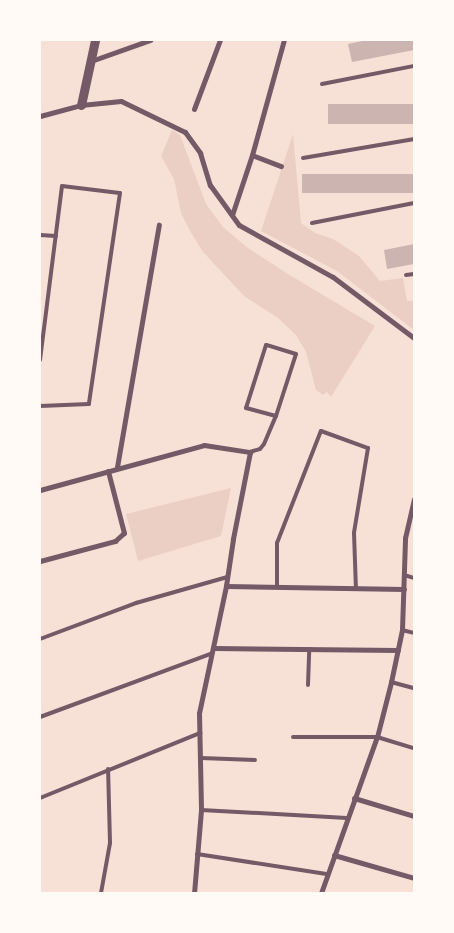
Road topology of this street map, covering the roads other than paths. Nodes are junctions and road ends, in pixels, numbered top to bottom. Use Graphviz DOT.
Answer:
graph roads {
  1 [pos="95,40"];
  2 [pos="150,40"];
  3 [pos="220,40"];
  4 [pos="284,40"];
  5 [pos="91,61"];
  6 [pos="414,66"];
  7 [pos="322,84"];
  8 [pos="81,104"];
  9 [pos="194,110"];
  10 [pos="40,116"];
  11 [pos="414,139"];
  12 [pos="252,155"];
  13 [pos="303,158"];
  14 [pos="281,166"];
  15 [pos="414,203"];
  16 [pos="232,215"];
  17 [pos="312,223"];
  18 [pos="159,225"];
  19 [pos="40,235"];
  20 [pos="56,236"];
  21 [pos="414,274"];
  22 [pos="406,275"];
  23 [pos="414,338"];
  24 [pos="40,360"];
  25 [pos="40,406"];
  26 [pos="276,416"];
  27 [pos="250,452"];
  28 [pos="118,467"];
  29 [pos="108,471"];
  30 [pos="40,490"];
  31 [pos="414,499"];
  32 [pos="411,526"];
  33 [pos="40,561"];
  34 [pos="404,575"];
  35 [pos="227,577"];
  36 [pos="414,578"];
  37 [pos="226,586"];
  38 [pos="277,587"];
  39 [pos="356,588"];
  40 [pos="404,589"];
  41 [pos="402,630"];
  42 [pos="414,633"];
  43 [pos="40,639"];
  44 [pos="309,649"];
  45 [pos="398,650"];
  46 [pos="214,651"];
  47 [pos="391,682"];
  48 [pos="308,685"];
  49 [pos="414,688"];
  50 [pos="40,717"];
  51 [pos="201,732"];
  52 [pos="293,737"];
  53 [pos="377,738"];
  54 [pos="414,748"];
  55 [pos="201,758"];
  56 [pos="255,760"];
  57 [pos="108,769"];
  58 [pos="40,798"];
  59 [pos="354,798"];
  60 [pos="201,810"];
  61 [pos="414,816"];
  62 [pos="347,818"];
  63 [pos="197,854"];
  64 [pos="334,855"];
  65 [pos="326,874"];
  66 [pos="414,878"];
  67 [pos="101,893"];
  68 [pos="194,893"];
  69 [pos="321,893"];
  1 -- 5 [label="street"];
  2 -- 5 [label="street"];
  3 -- 9 [label="street"];
  4 -- 12 [label="street"];
  5 -- 8 [label="street"];
  6 -- 7 [label="lane"];
  8 -- 10 [label="street"];
  8 -- 16 [label="street"];
  11 -- 13 [label="lane"];
  12 -- 14 [label="street"];
  12 -- 16 [label="street"];
  15 -- 17 [label="lane"];
  16 -- 23 [label="street"];
  18 -- 28 [label="street"];
  19 -- 20 [label="lane"];
  20 -- 24 [label="lane"];
  20 -- 25 [label="lane"];
  21 -- 22 [label="lane"];
  26 -- 26 [label="lane"];
  26 -- 27 [label="lane"];
  27 -- 28 [label="street"];
  27 -- 35 [label="street"];
  28 -- 29 [label="street"];
  29 -- 30 [label="street"];
  29 -- 33 [label="street"];
  31 -- 32 [label="street"];
  32 -- 34 [label="street"];
  34 -- 36 [label="lane"];
  34 -- 40 [label="street"];
  35 -- 37 [label="street"];
  35 -- 43 [label="lane"];
  37 -- 38 [label="street"];
  37 -- 46 [label="street"];
  38 -- 39 [label="street"];
  38 -- 39 [label="lane"];
  39 -- 40 [label="street"];
  40 -- 41 [label="street"];
  41 -- 42 [label="lane"];
  41 -- 45 [label="street"];
  44 -- 45 [label="street"];
  44 -- 46 [label="street"];
  44 -- 48 [label="lane"];
  45 -- 47 [label="street"];
  46 -- 50 [label="lane"];
  46 -- 51 [label="street"];
  47 -- 49 [label="lane"];
  47 -- 53 [label="street"];
  51 -- 55 [label="street"];
  51 -- 57 [label="lane"];
  52 -- 53 [label="lane"];
  53 -- 54 [label="lane"];
  53 -- 59 [label="street"];
  55 -- 56 [label="lane"];
  55 -- 60 [label="street"];
  57 -- 58 [label="lane"];
  57 -- 67 [label="lane"];
  59 -- 61 [label="street"];
  59 -- 62 [label="street"];
  60 -- 62 [label="lane"];
  60 -- 63 [label="street"];
  62 -- 64 [label="street"];
  63 -- 65 [label="lane"];
  63 -- 68 [label="street"];
  64 -- 65 [label="street"];
  64 -- 66 [label="street"];
  65 -- 69 [label="street"];
}
